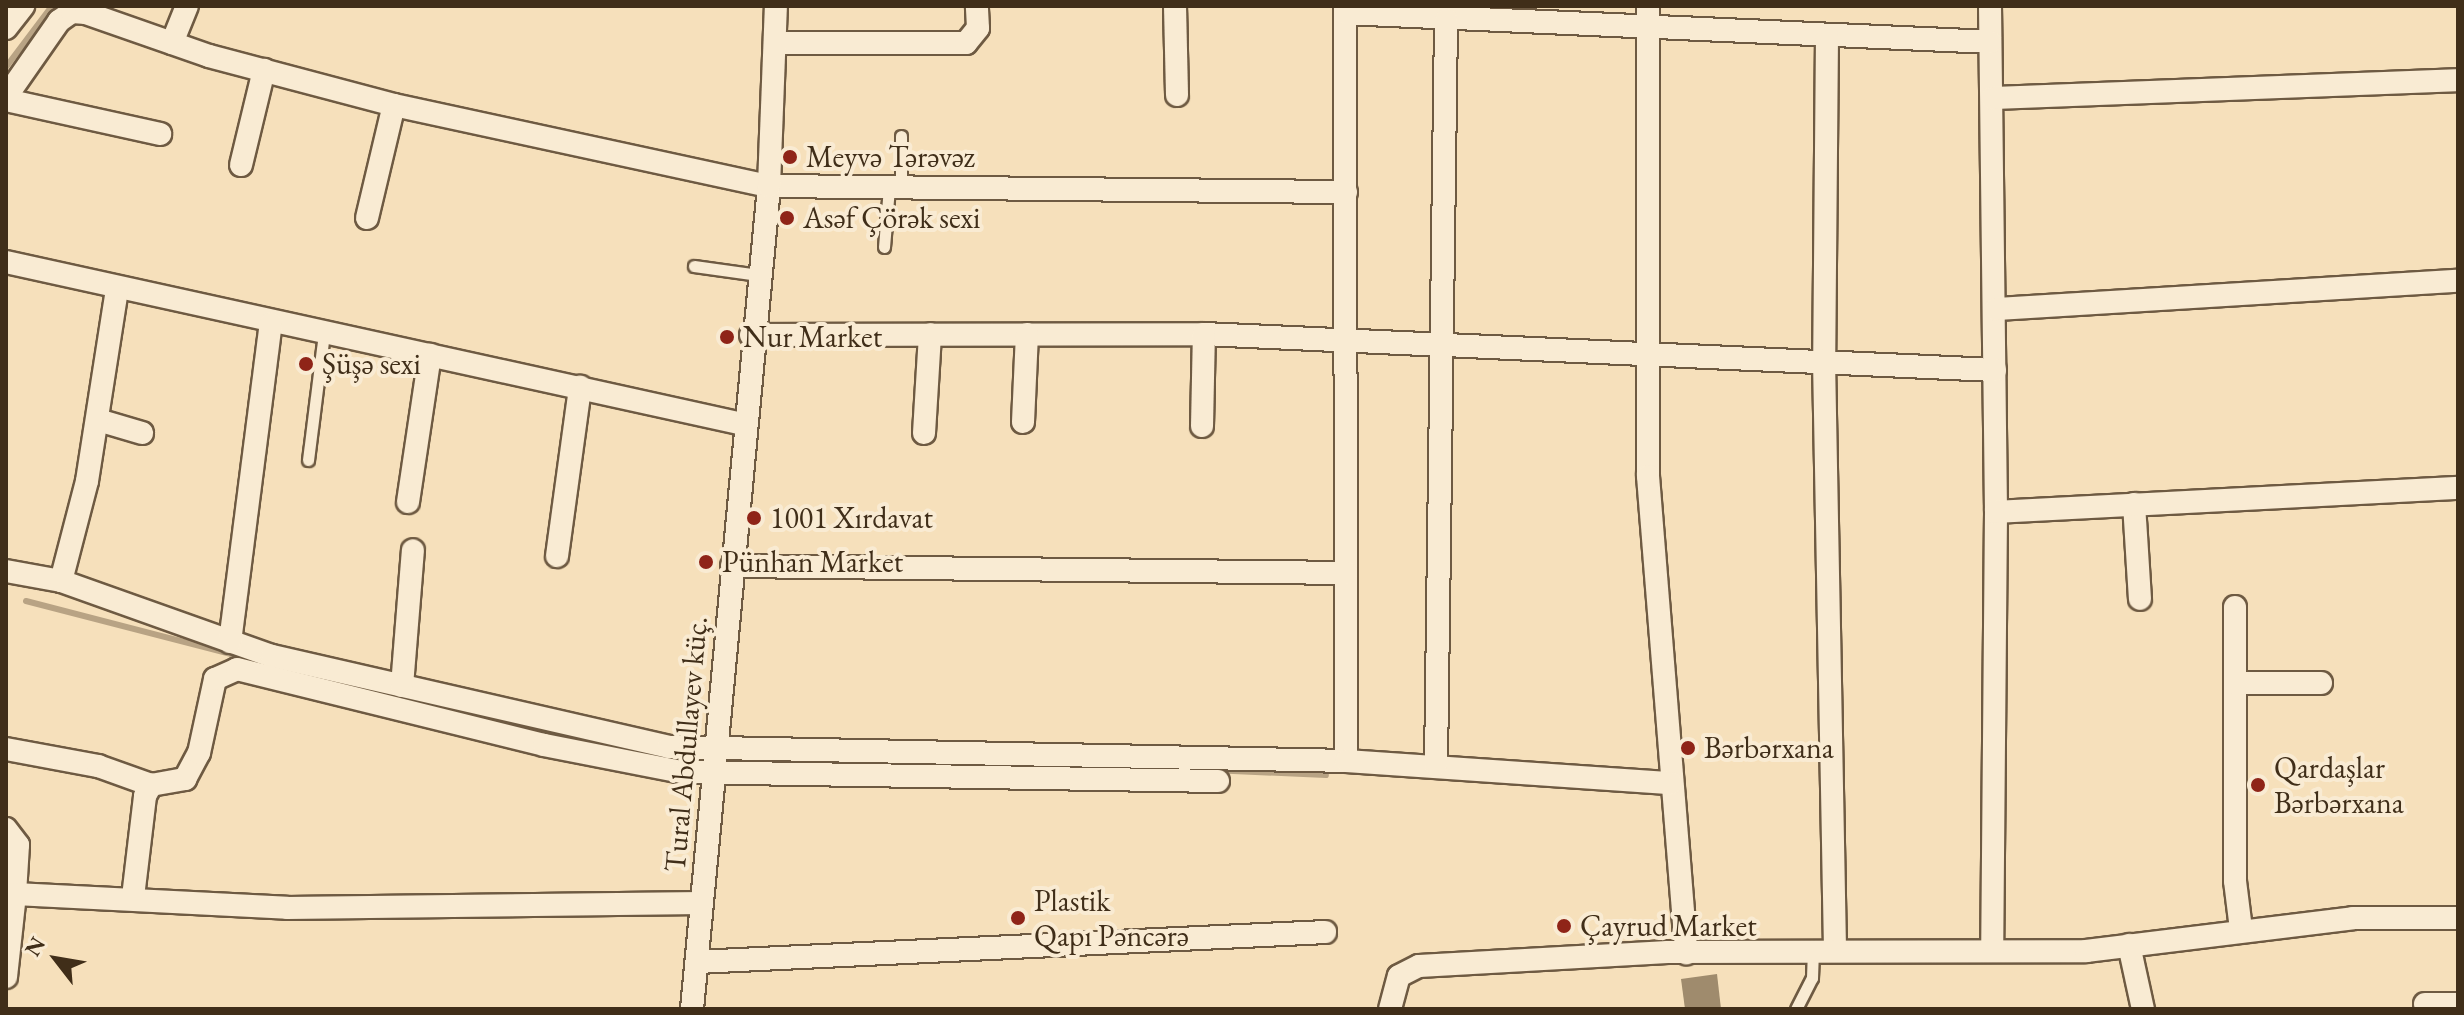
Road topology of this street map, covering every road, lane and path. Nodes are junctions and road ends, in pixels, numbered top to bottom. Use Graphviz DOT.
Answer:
graph roads {
  1 [pos="23,6"];
  2 [pos="187,6"];
  3 [pos="776,6"];
  4 [pos="977,6"];
  5 [pos="1175,6"];
  6 [pos="1990,6"];
  7 [pos="1345,9"];
  8 [pos="1648,17"];
  9 [pos="1446,20"];
  10 [pos="6,28"];
  11 [pos="1827,36"];
  12 [pos="1990,42"];
  13 [pos="172,43"];
  14 [pos="776,43"];
  15 [pos="264,70"];
  16 [pos="2458,80"];
  17 [pos="1177,95"];
  18 [pos="1992,98"];
  19 [pos="6,99"];
  20 [pos="394,105"];
  21 [pos="160,134"];
  22 [pos="901,136"];
  23 [pos="241,165"];
  24 [pos="769,186"];
  25 [pos="895,187"];
  26 [pos="1346,192"];
  27 [pos="367,218"];
  28 [pos="884,247"];
  29 [pos="6,262"];
  30 [pos="694,266"];
  31 [pos="758,275"];
  32 [pos="2458,281"];
  33 [pos="117,290"];
  34 [pos="1996,309"];
  35 [pos="271,324"];
  36 [pos="324,334"];
  37 [pos="930,334"];
  38 [pos="1027,334"];
  39 [pos="1204,334"];
  40 [pos="751,335"];
  41 [pos="1346,340"];
  42 [pos="1438,343"];
  43 [pos="1648,350"];
  44 [pos="430,355"];
  45 [pos="1824,360"];
  46 [pos="1995,370"];
  47 [pos="580,387"];
  48 [pos="98,420"];
  49 [pos="1023,422"];
  50 [pos="743,424"];
  51 [pos="1202,426"];
  52 [pos="142,433"];
  53 [pos="924,433"];
  54 [pos="308,460"];
  55 [pos="2458,488"];
  56 [pos="408,502"];
  57 [pos="2134,504"];
  58 [pos="1996,512"];
  59 [pos="413,550"];
  60 [pos="557,556"];
  61 [pos="732,566"];
  62 [pos="6,571"];
  63 [pos="1346,573"];
  64 [pos="61,581"];
  65 [pos="2140,599"];
  66 [pos="2235,607"];
  67 [pos="230,642"];
  68 [pos="2235,683"];
  69 [pos="2321,683"];
  70 [pos="402,686"];
  71 [pos="6,749"];
  72 [pos="716,751"];
  73 [pos="1346,761"];
  74 [pos="1436,765"];
  75 [pos="714,776"];
  76 [pos="1218,781"];
  77 [pos="1671,783"];
  78 [pos="151,785"];
  79 [pos="6,829"];
  80 [pos="15,894"];
  81 [pos="133,897"];
  82 [pos="702,903"];
  83 [pos="2458,918"];
  84 [pos="2241,929"];
  85 [pos="1325,932"];
  86 [pos="2129,945"];
  87 [pos="1992,950"];
  88 [pos="1824,952"];
  89 [pos="1686,953"];
  90 [pos="697,962"];
  91 [pos="6,977"];
  92 [pos="2425,1004"];
  93 [pos="2458,1004"];
  94 [pos="692,1009"];
  95 [pos="1390,1009"];
  96 [pos="1796,1009"];
  97 [pos="2143,1009"];
  1 -- 10 [label="street"];
  2 -- 13 [label="street"];
  3 -- 14 [label="street, Tural Abdullayev küç."];
  4 -- 14 [label="street"];
  5 -- 17 [label="street"];
  6 -- 12 [label="street"];
  7 -- 9 [label="street"];
  7 -- 26 [label="street"];
  8 -- 9 [label="street"];
  8 -- 11 [label="street"];
  8 -- 43 [label="street"];
  9 -- 42 [label="street"];
  11 -- 12 [label="street"];
  11 -- 45 [label="street"];
  12 -- 18 [label="street"];
  13 -- 15 [label="street"];
  13 -- 19 [label="street"];
  14 -- 24 [label="street, Tural Abdullayev küç."];
  15 -- 20 [label="street"];
  15 -- 23 [label="street"];
  16 -- 18 [label="street"];
  18 -- 34 [label="street"];
  19 -- 21 [label="street"];
  20 -- 24 [label="street"];
  20 -- 27 [label="street"];
  22 -- 25 [label="lane"];
  24 -- 25 [label="street"];
  24 -- 31 [label="street, Tural Abdullayev küç."];
  25 -- 26 [label="street"];
  25 -- 28 [label="lane"];
  26 -- 41 [label="street"];
  29 -- 33 [label="street"];
  30 -- 31 [label="lane"];
  31 -- 40 [label="street, Tural Abdullayev küç."];
  32 -- 34 [label="street"];
  33 -- 35 [label="street"];
  33 -- 48 [label="street"];
  34 -- 46 [label="street"];
  35 -- 36 [label="street"];
  35 -- 67 [label="street"];
  36 -- 44 [label="street"];
  36 -- 54 [label="lane"];
  37 -- 38 [label="street"];
  37 -- 40 [label="street"];
  37 -- 53 [label="street"];
  38 -- 39 [label="street"];
  38 -- 49 [label="street"];
  39 -- 41 [label="street"];
  39 -- 51 [label="street"];
  40 -- 50 [label="street, Tural Abdullayev küç."];
  41 -- 42 [label="street"];
  41 -- 63 [label="street"];
  42 -- 43 [label="street"];
  42 -- 74 [label="street"];
  43 -- 45 [label="street"];
  43 -- 77 [label="street"];
  44 -- 47 [label="street"];
  44 -- 56 [label="street"];
  45 -- 46 [label="street"];
  45 -- 88 [label="street"];
  46 -- 58 [label="street"];
  47 -- 50 [label="street"];
  47 -- 60 [label="street"];
  48 -- 52 [label="street"];
  48 -- 64 [label="street"];
  50 -- 61 [label="street, Tural Abdullayev küç."];
  55 -- 57 [label="street"];
  57 -- 58 [label="street"];
  57 -- 65 [label="street"];
  58 -- 87 [label="street"];
  59 -- 70 [label="street"];
  61 -- 63 [label="street"];
  61 -- 72 [label="street, Tural Abdullayev küç."];
  62 -- 64 [label="street"];
  63 -- 73 [label="street"];
  64 -- 67 [label="street"];
  66 -- 68 [label="street"];
  67 -- 70 [label="street"];
  68 -- 69 [label="street"];
  68 -- 84 [label="street"];
  70 -- 72 [label="street"];
  71 -- 78 [label="street"];
  72 -- 73 [label="street"];
  72 -- 75 [label="street, Tural Abdullayev küç."];
  73 -- 74 [label="street"];
  74 -- 77 [label="street"];
  75 -- 76 [label="street"];
  75 -- 78 [label="street"];
  75 -- 82 [label="street, Tural Abdullayev küç."];
  77 -- 89 [label="street"];
  78 -- 81 [label="street"];
  79 -- 80 [label="street"];
  80 -- 81 [label="street"];
  80 -- 91 [label="street"];
  81 -- 82 [label="street"];
  82 -- 90 [label="street, Tural Abdullayev küç."];
  83 -- 84 [label="street"];
  84 -- 86 [label="street"];
  85 -- 90 [label="street"];
  86 -- 87 [label="street"];
  86 -- 97 [label="street"];
  87 -- 88 [label="street"];
  88 -- 89 [label="street"];
  88 -- 96 [label="lane"];
  89 -- 95 [label="street"];
  90 -- 94 [label="street, Tural Abdullayev küç."];
  92 -- 93 [label="street"];
}
